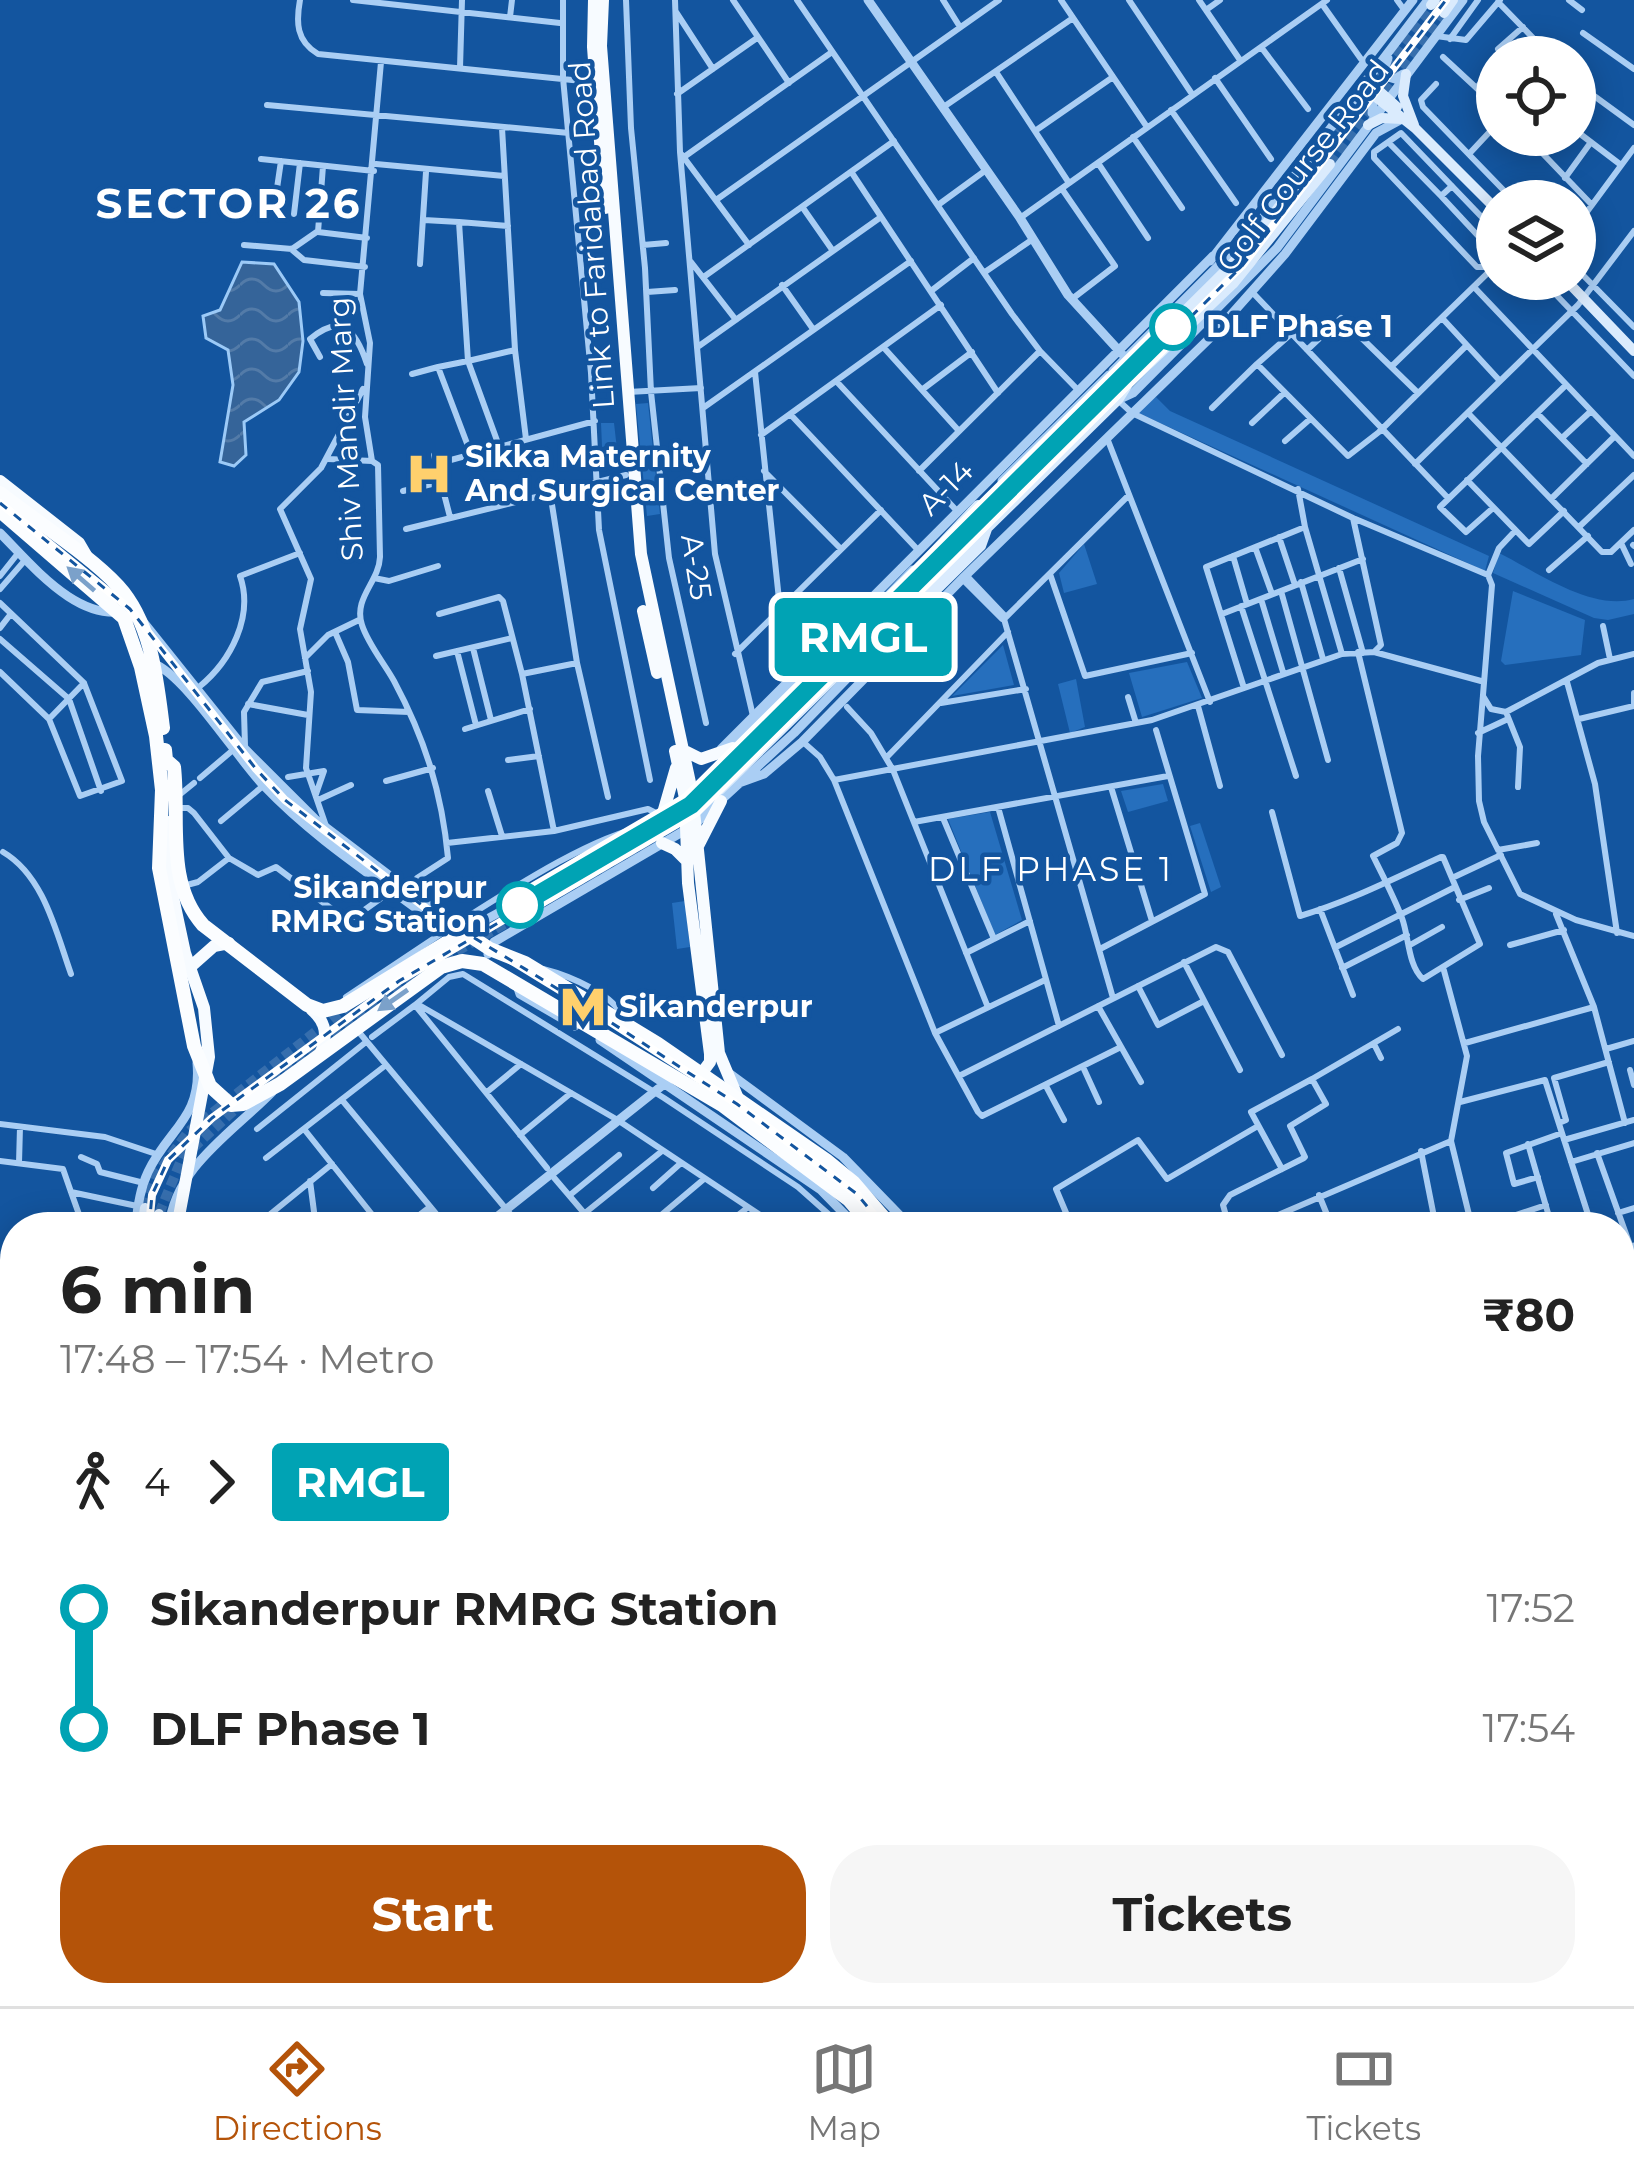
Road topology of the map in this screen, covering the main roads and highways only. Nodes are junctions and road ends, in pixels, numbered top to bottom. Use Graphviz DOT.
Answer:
graph roads {
  1 [pos="598,0"];
  2 [pos="1454,0"];
  3 [pos="1444,13"];
  4 [pos="1408,70"];
  5 [pos="1365,82"];
  6 [pos="1368,125"];
  7 [pos="1415,128"];
  8 [pos="1318,155"];
  9 [pos="1330,164"];
  10 [pos="1476,188"];
  11 [pos="1584,300"];
  12 [pos="1634,351"];
  13 [pos="1021,471"];
  14 [pos="0,481"];
  15 [pos="0,494"];
  16 [pos="0,511"];
  17 [pos="988,526"];
  18 [pos="93,566"];
  19 [pos="905,588"];
  20 [pos="127,611"];
  21 [pos="901,619"];
  22 [pos="154,666"];
  23 [pos="733,748"];
  24 [pos="680,755"];
  25 [pos="166,760"];
  26 [pos="715,787"];
  27 [pos="656,819"];
  28 [pos="689,827"];
  29 [pos="664,842"];
  30 [pos="697,848"];
  31 [pos="688,863"];
  32 [pos="229,943"];
  33 [pos="486,956"];
  34 [pos="526,964"];
  35 [pos="184,981"];
  36 [pos="516,982"];
  37 [pos="307,1005"];
  38 [pos="321,1052"];
  39 [pos="700,1074"];
  40 [pos="741,1102"];
  41 [pos="141,1207"];
  42 [pos="140,1212"];
  43 [pos="177,1212"];
  44 [pos="860,1212"];
  45 [pos="879,1212"];
  1 -- 24 [label="main road, Link to Faridabad Road"];
  1 -- 24 [label="main road, Link to Faridabad Road"];
  2 -- 3 [label="main road"];
  4 -- 7 [label="main road"];
  5 -- 7 [label="main road"];
  6 -- 7 [label="main road"];
  7 -- 10 [label="main road"];
  8 -- 13 [label="main road"];
  9 -- 17 [label="main road"];
  11 -- 12 [label="main road"];
  13 -- 19 [label="main road"];
  13 -- 19 [label="main road"];
  14 -- 18 [label="main road"];
  15 -- 18 [label="highway"];
  20 -- 16 [label="highway, one-way"];
  17 -- 21 [label="main road"];
  17 -- 21 [label="main road"];
  18 -- 20 [label="highway"];
  19 -- 26 [label="main road"];
  20 -- 22 [label="highway"];
  21 -- 26 [label="main road"];
  22 -- 25 [label="highway"];
  22 -- 35 [label="highway"];
  23 -- 24 [label="main road"];
  24 -- 27 [label="main road"];
  24 -- 28 [label="main road, Link to Faridabad Road"];
  25 -- 32 [label="highway"];
  25 -- 43 [label="main road"];
  26 -- 30 [label="main road"];
  28 -- 30 [label="main road, Link to Faridabad Road"];
  28 -- 31 [label="main road, Link to Faridabad Road"];
  29 -- 31 [label="main road"];
  30 -- 40 [label="main road, Link to Faridabad Road"];
  31 -- 39 [label="main road, Link to Faridabad Road"];
  32 -- 35 [label="main road"];
  32 -- 37 [label="highway"];
  33 -- 34 [label="highway"];
  33 -- 36 [label="highway"];
  33 -- 37 [label="highway"];
  33 -- 38 [label="highway, one-way"];
  34 -- 36 [label="main road"];
  34 -- 39 [label="highway"];
  35 -- 38 [label="highway"];
  36 -- 44 [label="highway"];
  37 -- 38 [label="main road"];
  39 -- 40 [label="highway"];
  40 -- 45 [label="highway"];
  41 -- 42 [label="main road"];
}
